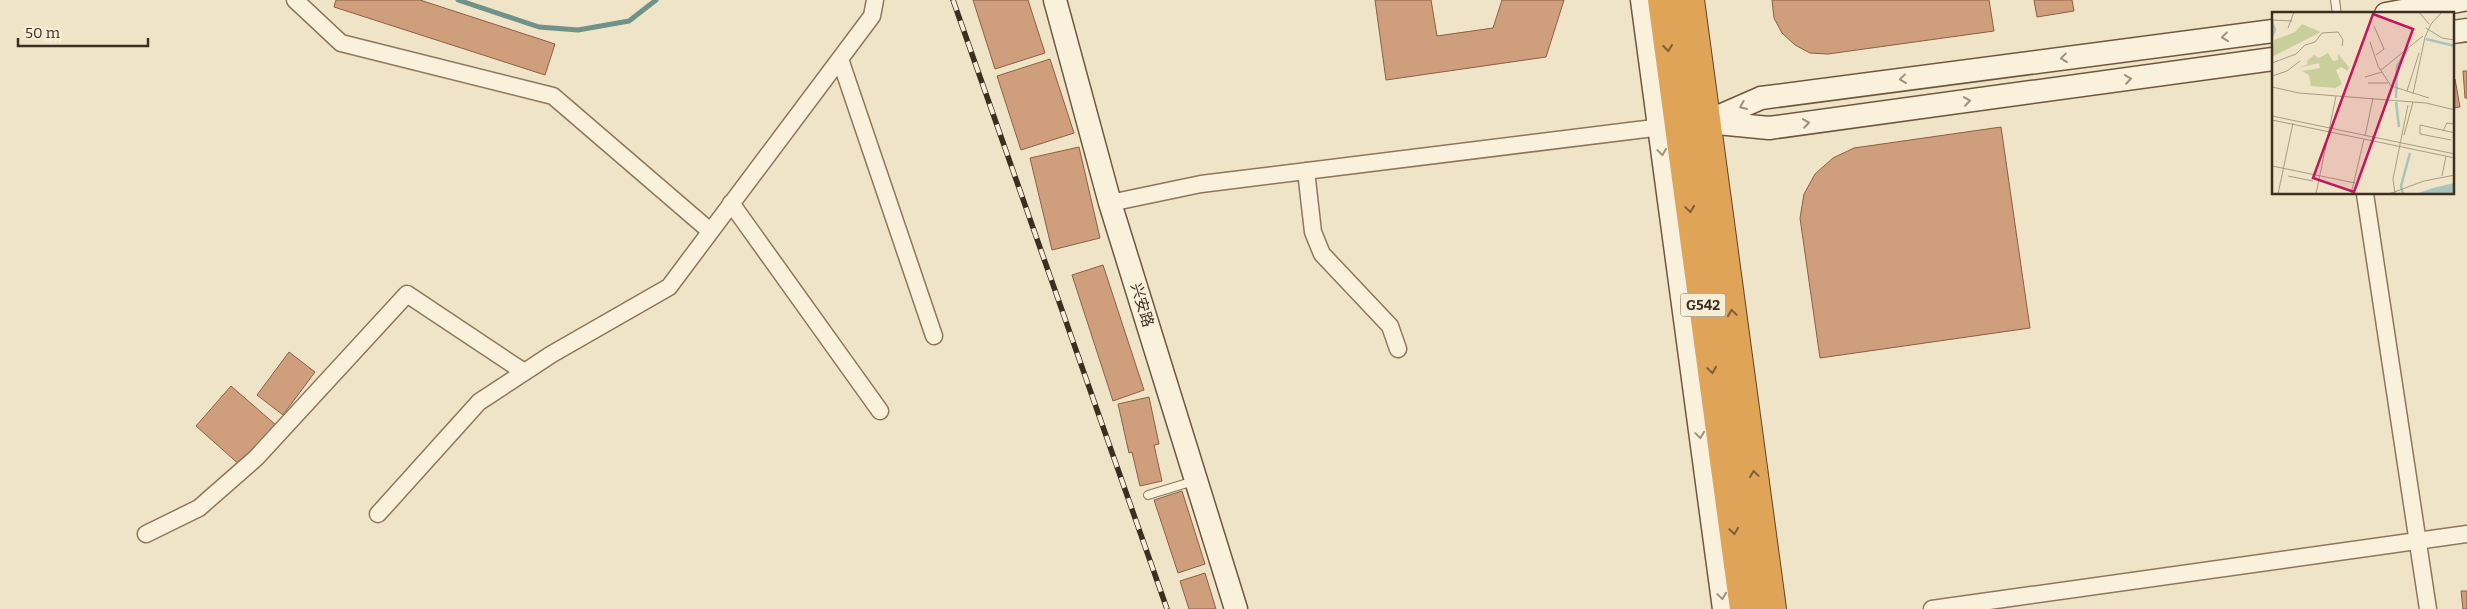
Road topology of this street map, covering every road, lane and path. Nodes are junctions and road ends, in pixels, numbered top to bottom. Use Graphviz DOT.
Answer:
graph roads {
  1 [pos="295,0"];
  2 [pos="875,0"];
  3 [pos="1055,0"];
  4 [pos="1642,0"];
  5 [pos="1662,0"];
  6 [pos="1690,0"];
  7 [pos="2464,0"];
  8 [pos="2397,12"];
  9 [pos="2467,30"];
  10 [pos="2272,31"];
  11 [pos="2454,32"];
  12 [pos="840,59"];
  13 [pos="2272,59"];
  14 [pos="1706,122"];
  15 [pos="1668,126"];
  16 [pos="1306,171"];
  17 [pos="2365,195"];
  18 [pos="731,203"];
  19 [pos="1110,203"];
  20 [pos="710,231"];
  21 [pos="934,336"];
  22 [pos="1398,349"];
  23 [pos="524,372"];
  24 [pos="880,411"];
  25 [pos="1196,480"];
  26 [pos="1148,495"];
  27 [pos="378,514"];
  28 [pos="146,534"];
  29 [pos="2467,534"];
  30 [pos="2419,541"];
  31 [pos="1236,609"];
  32 [pos="1724,609"];
  33 [pos="1744,609"];
  34 [pos="1772,609"];
  35 [pos="1932,609"];
  36 [pos="2428,609"];
  1 -- 20 [label="street"];
  2 -- 12 [label="street"];
  3 -- 19 [label="street, 兴安路"];
  4 -- 15 [label="street"];
  5 -- 15 [label="highway, G542, one-way"];
  6 -- 14 [label="highway, G542"];
  7 -- 8 [label="street"];
  9 -- 11 [label="street"];
  10 -- 14 [label="street, one-way"];
  12 -- 18 [label="street"];
  12 -- 21 [label="street"];
  14 -- 13 [label="street, one-way"];
  14 -- 15 [label="street"];
  34 -- 14 [label="highway, G542, one-way"];
  15 -- 16 [label="street"];
  15 -- 32 [label="street, one-way"];
  15 -- 33 [label="highway, G542, one-way"];
  16 -- 19 [label="street"];
  16 -- 22 [label="street"];
  17 -- 30 [label="street"];
  18 -- 20 [label="street"];
  18 -- 24 [label="street"];
  19 -- 25 [label="street, 兴安路"];
  20 -- 23 [label="street"];
  23 -- 27 [label="street"];
  23 -- 28 [label="street"];
  25 -- 26 [label="lane"];
  25 -- 31 [label="street, 兴安路"];
  29 -- 30 [label="street"];
  30 -- 35 [label="street"];
  30 -- 36 [label="street"];
}
